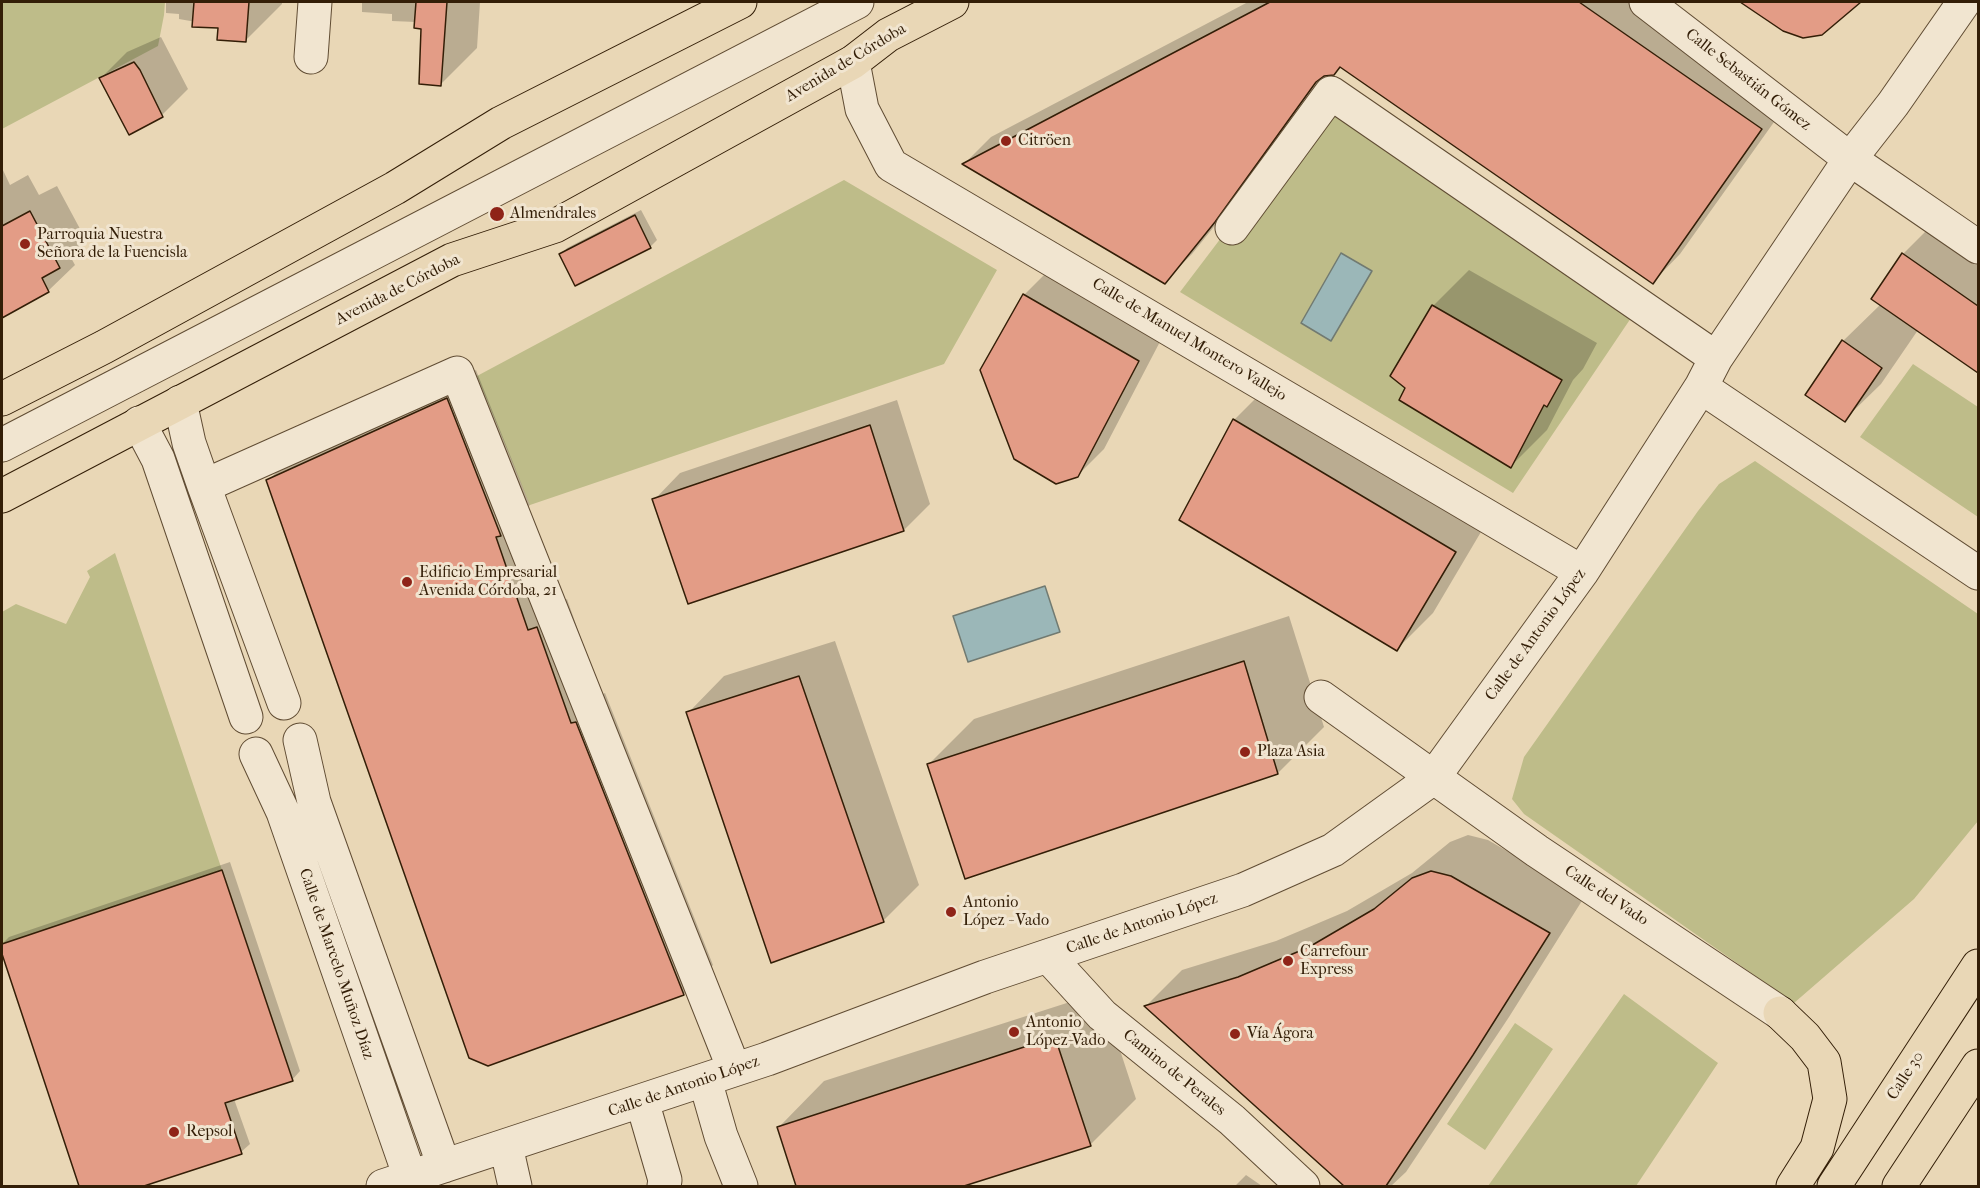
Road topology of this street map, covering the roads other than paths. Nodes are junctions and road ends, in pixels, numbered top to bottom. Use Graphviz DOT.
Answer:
graph roads {
  1 [pos="315,2"];
  2 [pos="740,2"];
  3 [pos="857,2"];
  4 [pos="952,2"];
  5 [pos="1646,2"];
  6 [pos="1964,2"];
  7 [pos="311,57"];
  8 [pos="853,62"];
  9 [pos="1850,159"];
  10 [pos="1232,228"];
  11 [pos="1978,247"];
  12 [pos="1716,358"];
  13 [pos="1701,387"];
  14 [pos="2,399"];
  15 [pos="180,402"];
  16 [pos="139,423"];
  17 [pos="2,445"];
  18 [pos="204,486"];
  19 [pos="2,496"];
  20 [pos="1582,572"];
  21 [pos="1978,573"];
  22 [pos="1321,697"];
  23 [pos="284,703"];
  24 [pos="246,717"];
  25 [pos="300,740"];
  26 [pos="256,754"];
  27 [pos="1433,778"];
  28 [pos="1048,956"];
  29 [pos="1978,966"];
  30 [pos="1780,1013"];
  31 [pos="1978,1066"];
  32 [pos="719,1075"];
  33 [pos="642,1101"];
  34 [pos="506,1146"];
  35 [pos="444,1166"];
  36 [pos="397,1182"];
  37 [pos="515,1186"];
  38 [pos="664,1186"];
  39 [pos="741,1186"];
  40 [pos="1303,1186"];
  41 [pos="1793,1186"];
  42 [pos="1834,1186"];
  43 [pos="1899,1186"];
  1 -- 7 [label="street"];
  2 -- 14 [label="main road"];
  3 -- 17 [label="street"];
  4 -- 8 [label="main road, Avenida de Córdoba"];
  5 -- 9 [label="street, Calle Sebastián Gómez"];
  6 -- 9 [label="street, Calle de Antonio López"];
  8 -- 15 [label="main road, Avenida de Córdoba"];
  8 -- 20 [label="street, Calle de Manuel Montero Vallejo"];
  9 -- 11 [label="street"];
  9 -- 12 [label="street, Calle de Antonio López"];
  10 -- 12 [label="street"];
  12 -- 13 [label="street, Calle de Antonio López"];
  13 -- 20 [label="street, Calle de Antonio López"];
  13 -- 21 [label="street"];
  15 -- 16 [label="main road, Avenida de Córdoba"];
  15 -- 18 [label="street, Calle de Marcelo Muñoz Díaz"];
  16 -- 19 [label="main road, Avenida de Córdoba"];
  16 -- 24 [label="street, Calle de Marcelo Muñoz Díaz"];
  18 -- 23 [label="street, Calle de Marcelo Muñoz Díaz"];
  18 -- 32 [label="street"];
  20 -- 27 [label="street, Calle de Antonio López"];
  22 -- 27 [label="street, Calle del Vado"];
  23 -- 24 [label="street"];
  23 -- 25 [label="street, Calle de Marcelo Muñoz Díaz"];
  24 -- 26 [label="street, Calle de Marcelo Muñoz Díaz"];
  25 -- 26 [label="street"];
  25 -- 35 [label="street, Calle de Marcelo Muñoz Díaz"];
  26 -- 36 [label="street, Calle de Marcelo Muñoz Díaz"];
  27 -- 28 [label="street, Calle de Antonio López"];
  27 -- 30 [label="street, Calle del Vado"];
  28 -- 32 [label="street, Calle de Antonio López"];
  28 -- 40 [label="street, Camino de Perales"];
  29 -- 42 [label="main road, Calle 30"];
  30 -- 41 [label="main road"];
  31 -- 43 [label="main road"];
  32 -- 33 [label="street, Calle de Antonio López"];
  32 -- 39 [label="street"];
  33 -- 34 [label="street, Calle de Antonio López"];
  33 -- 38 [label="street"];
  34 -- 35 [label="street, Calle de Antonio López"];
  34 -- 37 [label="street"];
  35 -- 36 [label="street, Calle de Antonio López"];
}
